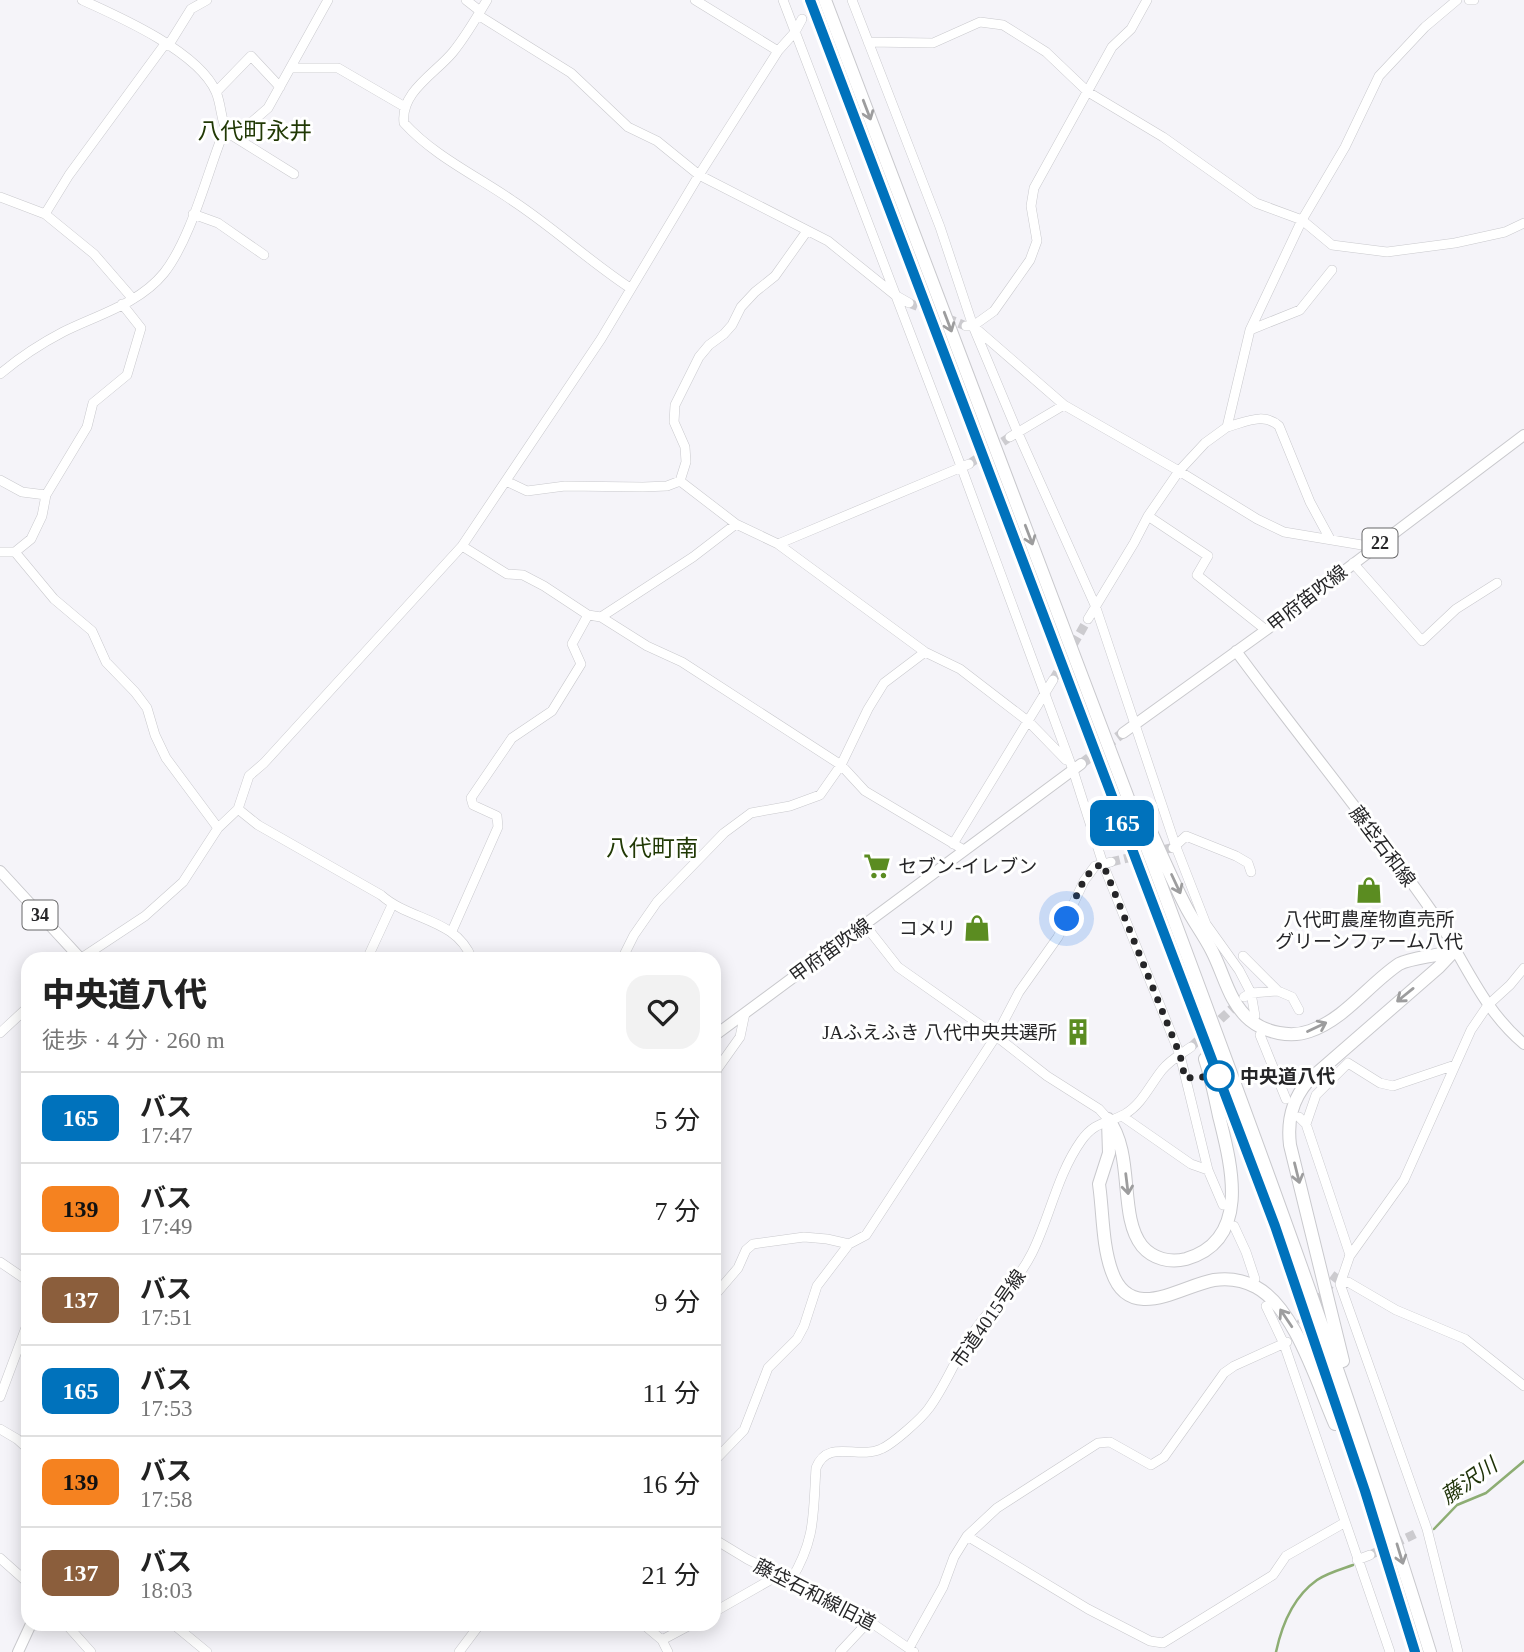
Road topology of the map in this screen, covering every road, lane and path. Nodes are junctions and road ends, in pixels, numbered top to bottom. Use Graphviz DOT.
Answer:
graph roads {
  1 [pos="82,0"];
  2 [pos="207,0"];
  3 [pos="328,0"];
  4 [pos="466,0"];
  5 [pos="487,0"];
  6 [pos="695,0"];
  7 [pos="783,0"];
  8 [pos="810,0"];
  9 [pos="825,0"];
  10 [pos="852,0"];
  11 [pos="1147,0"];
  12 [pos="1457,0"];
  13 [pos="1469,0"];
  14 [pos="1474,0"];
  15 [pos="479,13"];
  16 [pos="802,19"];
  17 [pos="795,32"];
  18 [pos="868,42"];
  19 [pos="166,45"];
  20 [pos="778,51"];
  21 [pos="291,68"];
  22 [pos="280,88"];
  23 [pos="216,92"];
  24 [pos="1088,92"];
  25 [pos="405,107"];
  26 [pos="228,133"];
  27 [pos="294,174"];
  28 [pos="699,175"];
  29 [pos="0,197"];
  30 [pos="45,214"];
  31 [pos="193,214"];
  32 [pos="1302,220"];
  33 [pos="1524,223"];
  34 [pos="807,231"];
  35 [pos="264,255"];
  36 [pos="1332,270"];
  37 [pos="630,288"];
  38 [pos="895,295"];
  39 [pos="133,299"];
  40 [pos="909,303"];
  41 [pos="122,304"];
  42 [pos="970,326"];
  43 [pos="1250,330"];
  44 [pos="0,374"];
  45 [pos="1064,405"];
  46 [pos="1227,427"];
  47 [pos="1014,434"];
  48 [pos="1524,435"];
  49 [pos="965,466"];
  50 [pos="1179,471"];
  51 [pos="0,480"];
  52 [pos="506,481"];
  53 [pos="680,481"];
  54 [pos="46,495"];
  55 [pos="1148,516"];
  56 [pos="736,524"];
  57 [pos="1330,539"];
  58 [pos="778,544"];
  59 [pos="461,546"];
  60 [pos="1374,547"];
  61 [pos="0,552"];
  62 [pos="15,552"];
  63 [pos="1353,563"];
  64 [pos="1497,583"];
  65 [pos="1095,605"];
  66 [pos="588,615"];
  67 [pos="601,617"];
  68 [pos="1088,619"];
  69 [pos="1266,630"];
  70 [pos="1236,651"];
  71 [pos="925,652"];
  72 [pos="1053,680"];
  73 [pos="1045,695"];
  74 [pos="1096,711"];
  75 [pos="1029,722"];
  76 [pos="1134,725"];
  77 [pos="1123,733"];
  78 [pos="841,765"];
  79 [pos="1075,766"];
  80 [pos="238,809"];
  81 [pos="218,828"];
  82 [pos="953,844"];
  83 [pos="1173,848"];
  84 [pos="1133,849"];
  85 [pos="964,850"];
  86 [pos="1107,863"];
  87 [pos="0,871"];
  88 [pos="1251,873"];
  89 [pos="392,905"];
  90 [pos="865,925"];
  91 [pos="452,931"];
  92 [pos="1455,950"];
  93 [pos="75,952"];
  94 [pos="91,952"];
  95 [pos="369,952"];
  96 [pos="469,952"];
  97 [pos="626,952"];
  98 [pos="1244,956"];
  99 [pos="1524,968"];
  100 [pos="1278,991"];
  101 [pos="1248,995"];
  102 [pos="1488,1005"];
  103 [pos="1299,1010"];
  104 [pos="745,1013"];
  105 [pos="21,1014"];
  106 [pos="1255,1016"];
  107 [pos="721,1031"];
  108 [pos="0,1033"];
  109 [pos="1260,1035"];
  110 [pos="996,1036"];
  111 [pos="1524,1044"];
  112 [pos="1191,1047"];
  113 [pos="1180,1055"];
  114 [pos="721,1064"];
  115 [pos="1455,1065"];
  116 [pos="1286,1099"];
  117 [pos="1122,1116"];
  118 [pos="1108,1119"];
  119 [pos="1208,1170"];
  120 [pos="1223,1205"];
  121 [pos="1234,1226"];
  122 [pos="849,1244"];
  123 [pos="1350,1255"];
  124 [pos="0,1262"];
  125 [pos="21,1276"];
  126 [pos="1255,1279"];
  127 [pos="1339,1279"];
  128 [pos="721,1287"];
  129 [pos="1266,1306"];
  130 [pos="21,1341"];
  131 [pos="1285,1343"];
  132 [pos="1524,1386"];
  133 [pos="0,1397"];
  134 [pos="0,1429"];
  135 [pos="21,1442"];
  136 [pos="721,1454"];
  137 [pos="1365,1491"];
  138 [pos="1344,1523"];
  139 [pos="1392,1527"];
  140 [pos="967,1536"];
  141 [pos="721,1543"];
  142 [pos="1370,1555"];
  143 [pos="0,1558"];
  144 [pos="1357,1560"];
  145 [pos="779,1575"];
  146 [pos="21,1577"];
  147 [pos="791,1580"];
  148 [pos="721,1608"];
  149 [pos="869,1621"];
  150 [pos="28,1631"];
  151 [pos="71,1631"];
  152 [pos="182,1631"];
  153 [pos="475,1631"];
  154 [pos="651,1631"];
  155 [pos="679,1631"];
  156 [pos="662,1640"];
  157 [pos="912,1650"];
  158 [pos="18,1652"];
  159 [pos="90,1652"];
  160 [pos="207,1652"];
  161 [pos="459,1652"];
  162 [pos="668,1652"];
  163 [pos="840,1652"];
  164 [pos="1390,1652"];
  165 [pos="1415,1652"];
  166 [pos="1430,1652"];
  167 [pos="1458,1652"];
  1 -- 19 [label="street"];
  2 -- 19 [label="street"];
  3 -- 21 [label="street"];
  4 -- 15 [label="street"];
  5 -- 15 [label="street"];
  6 -- 20 [label="street"];
  7 -- 17 [label="street"];
  8 -- 84 [label="highway"];
  9 -- 74 [label="highway, one-way"];
  10 -- 18 [label="street"];
  11 -- 24 [label="street"];
  12 -- 32 [label="street"];
  13 -- 14 [label="street"];
  15 -- 25 [label="street"];
  15 -- 28 [label="street"];
  16 -- 17 [label="street"];
  17 -- 20 [label="street"];
  17 -- 38 [label="street"];
  18 -- 24 [label="street"];
  18 -- 42 [label="street"];
  19 -- 23 [label="street"];
  19 -- 30 [label="street"];
  20 -- 28 [label="street"];
  21 -- 22 [label="street"];
  21 -- 25 [label="street"];
  22 -- 23 [label="street"];
  22 -- 26 [label="street"];
  23 -- 26 [label="street"];
  24 -- 32 [label="street"];
  24 -- 42 [label="street"];
  25 -- 37 [label="street"];
  26 -- 27 [label="street"];
  26 -- 31 [label="street"];
  28 -- 34 [label="street"];
  28 -- 37 [label="street"];
  29 -- 30 [label="street"];
  30 -- 39 [label="street"];
  31 -- 35 [label="street"];
  31 -- 39 [label="street"];
  32 -- 33 [label="street"];
  32 -- 43 [label="street"];
  34 -- 38 [label="street"];
  34 -- 53 [label="street"];
  36 -- 43 [label="street"];
  37 -- 52 [label="street"];
  38 -- 40 [label="street"];
  38 -- 49 [label="street"];
  39 -- 41 [label="street"];
  41 -- 44 [label="street"];
  41 -- 54 [label="street"];
  42 -- 45 [label="street"];
  42 -- 47 [label="street"];
  43 -- 46 [label="street"];
  45 -- 47 [label="street"];
  45 -- 50 [label="street"];
  46 -- 50 [label="street"];
  46 -- 57 [label="street"];
  47 -- 65 [label="street"];
  48 -- 60 [label="main road, 甲府笛吹線 / 22"];
  49 -- 58 [label="street"];
  49 -- 73 [label="street"];
  50 -- 55 [label="street"];
  50 -- 57 [label="street"];
  51 -- 54 [label="street"];
  52 -- 53 [label="street"];
  52 -- 59 [label="street"];
  53 -- 56 [label="street"];
  54 -- 62 [label="street"];
  55 -- 65 [label="street"];
  55 -- 69 [label="street"];
  56 -- 58 [label="street"];
  56 -- 67 [label="street"];
  57 -- 60 [label="street"];
  58 -- 71 [label="street"];
  59 -- 66 [label="street"];
  59 -- 80 [label="street"];
  60 -- 63 [label="main road, 甲府笛吹線 / 22"];
  61 -- 62 [label="street"];
  62 -- 81 [label="street"];
  63 -- 64 [label="street"];
  63 -- 69 [label="main road, 甲府笛吹線 / 22"];
  65 -- 68 [label="street"];
  65 -- 76 [label="street"];
  66 -- 67 [label="street"];
  66 -- 91 [label="street"];
  67 -- 78 [label="street"];
  69 -- 70 [label="main road, 甲府笛吹線 / 22"];
  70 -- 76 [label="main road, 甲府笛吹線 / 22"];
  70 -- 92 [label="main road, 藤垈石和線"];
  71 -- 75 [label="street"];
  71 -- 78 [label="street"];
  72 -- 73 [label="street"];
  73 -- 75 [label="street"];
  73 -- 79 [label="street"];
  74 -- 92 [label="highway, one-way"];
  74 -- 139 [label="highway"];
  75 -- 79 [label="street"];
  75 -- 82 [label="street"];
  76 -- 77 [label="main road, 甲府笛吹線 / 22"];
  76 -- 83 [label="street"];
  78 -- 82 [label="street"];
  78 -- 97 [label="street"];
  79 -- 85 [label="main road, 甲府笛吹線"];
  79 -- 86 [label="street"];
  80 -- 81 [label="street"];
  80 -- 89 [label="street"];
  81 -- 94 [label="street"];
  82 -- 85 [label="street"];
  83 -- 88 [label="street"];
  83 -- 101 [label="street"];
  118 -- 84 [label="highway, one-way"];
  84 -- 137 [label="highway"];
  85 -- 90 [label="main road, 甲府笛吹線"];
  86 -- 110 [label="street"];
  86 -- 113 [label="street"];
  87 -- 93 [label="main road, 34"];
  89 -- 91 [label="street"];
  89 -- 95 [label="street"];
  90 -- 104 [label="main road, 甲府笛吹線"];
  90 -- 110 [label="street"];
  91 -- 96 [label="street"];
  92 -- 102 [label="main road, 藤垈石和線"];
  92 -- 139 [label="highway, one-way"];
  98 -- 100 [label="street"];
  99 -- 102 [label="street"];
  100 -- 101 [label="street"];
  100 -- 103 [label="street"];
  101 -- 106 [label="street"];
  102 -- 111 [label="main road, 藤垈石和線"];
  102 -- 115 [label="street"];
  104 -- 107 [label="main road, 甲府笛吹線"];
  104 -- 114 [label="street"];
  105 -- 108 [label="street"];
  109 -- 116 [label="street"];
  110 -- 118 [label="street"];
  110 -- 122 [label="street"];
  112 -- 113 [label="street"];
  113 -- 117 [label="street"];
  113 -- 119 [label="street"];
  115 -- 123 [label="street"];
  115 -- 123 [label="street"];
  117 -- 118 [label="street"];
  117 -- 119 [label="street"];
  137 -- 118 [label="highway, one-way"];
  118 -- 147 [label="street, 市道4015号線"];
  119 -- 120 [label="street"];
  121 -- 126 [label="street"];
  122 -- 128 [label="street"];
  122 -- 136 [label="street"];
  123 -- 127 [label="street"];
  124 -- 125 [label="street"];
  127 -- 132 [label="street"];
  127 -- 167 [label="street"];
  129 -- 131 [label="street"];
  130 -- 133 [label="street"];
  131 -- 138 [label="street"];
  131 -- 140 [label="street"];
  134 -- 135 [label="street"];
  137 -- 165 [label="highway"];
  138 -- 140 [label="street"];
  138 -- 144 [label="street"];
  139 -- 166 [label="highway, one-way"];
  140 -- 157 [label="street"];
  141 -- 145 [label="street, 藤垈石和線旧道"];
  142 -- 144 [label="street"];
  143 -- 146 [label="street"];
  144 -- 164 [label="street"];
  145 -- 147 [label="street, 藤垈石和線旧道"];
  145 -- 148 [label="street"];
  147 -- 149 [label="street, 藤垈石和線旧道"];
  149 -- 157 [label="street, 藤垈石和線旧道"];
  149 -- 163 [label="street"];
  150 -- 158 [label="main road"];
  151 -- 159 [label="street"];
  152 -- 160 [label="street"];
  153 -- 161 [label="street"];
  154 -- 156 [label="street"];
  155 -- 156 [label="street"];
  156 -- 162 [label="street"];
}
